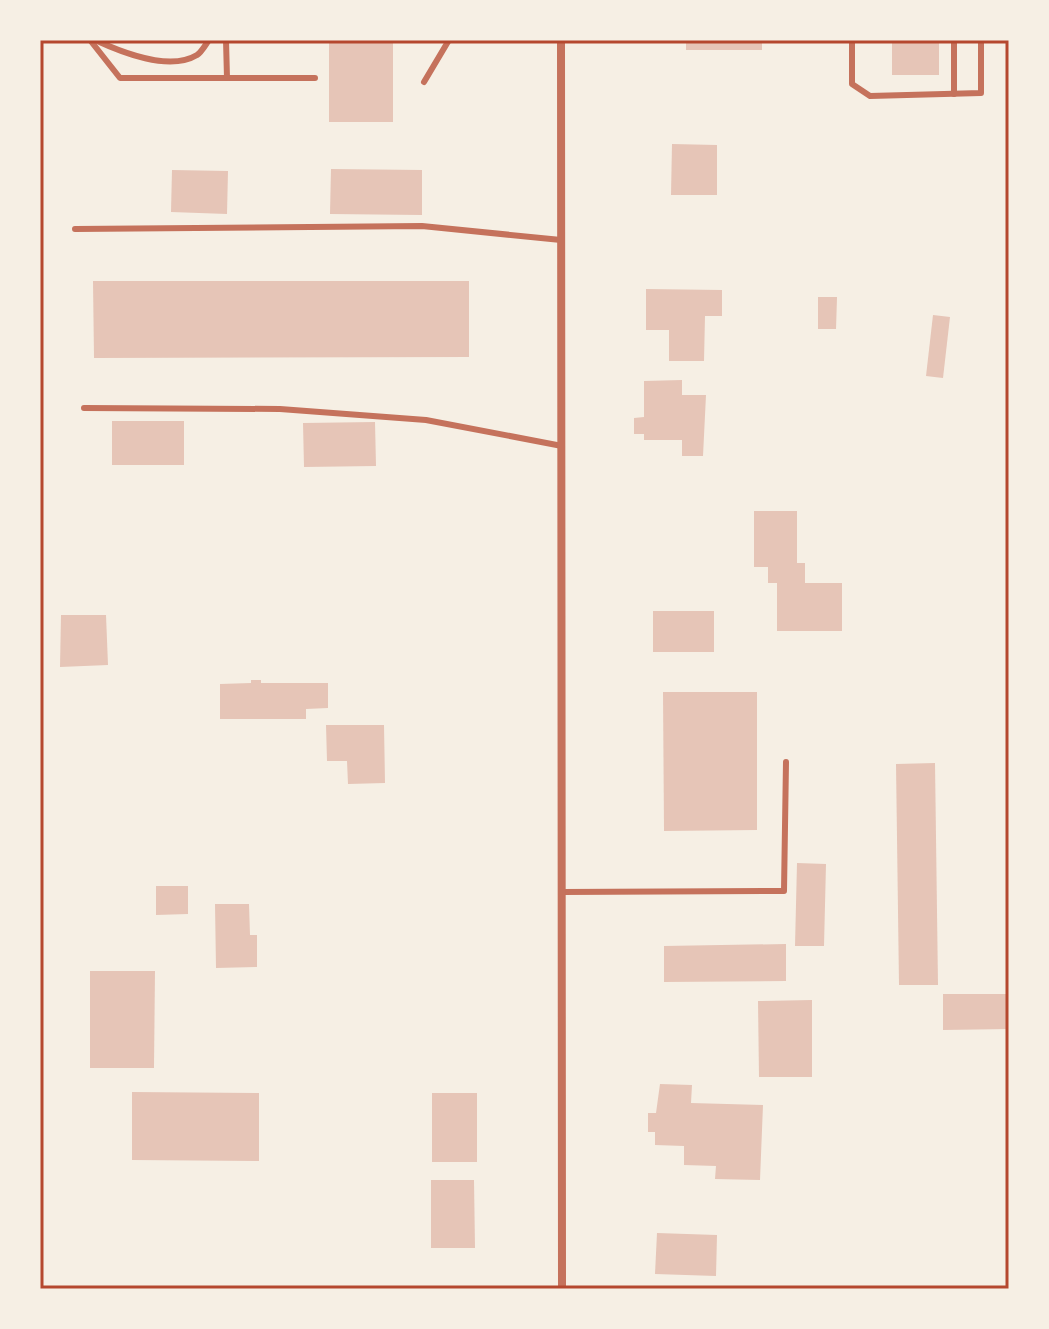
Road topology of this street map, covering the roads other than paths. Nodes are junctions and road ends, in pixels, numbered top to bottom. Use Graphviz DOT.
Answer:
graph roads {
  1 [pos="93,40"];
  2 [pos="209,40"];
  3 [pos="226,40"];
  4 [pos="449,40"];
  5 [pos="561,40"];
  6 [pos="852,40"];
  7 [pos="954,40"];
  8 [pos="981,40"];
  9 [pos="227,78"];
  10 [pos="315,78"];
  11 [pos="424,82"];
  12 [pos="954,94"];
  13 [pos="75,229"];
  14 [pos="561,240"];
  15 [pos="84,408"];
  16 [pos="562,446"];
  17 [pos="786,762"];
  18 [pos="562,892"];
  19 [pos="562,1289"];
  1 -- 2 [label="lane"];
  1 -- 9 [label="lane"];
  3 -- 9 [label="lane"];
  4 -- 11 [label="lane"];
  5 -- 14 [label="street"];
  6 -- 12 [label="lane"];
  7 -- 12 [label="lane"];
  8 -- 12 [label="lane"];
  9 -- 10 [label="lane"];
  13 -- 14 [label="lane"];
  14 -- 16 [label="street"];
  15 -- 16 [label="lane"];
  16 -- 18 [label="street"];
  17 -- 18 [label="lane"];
  18 -- 19 [label="street"];
}
